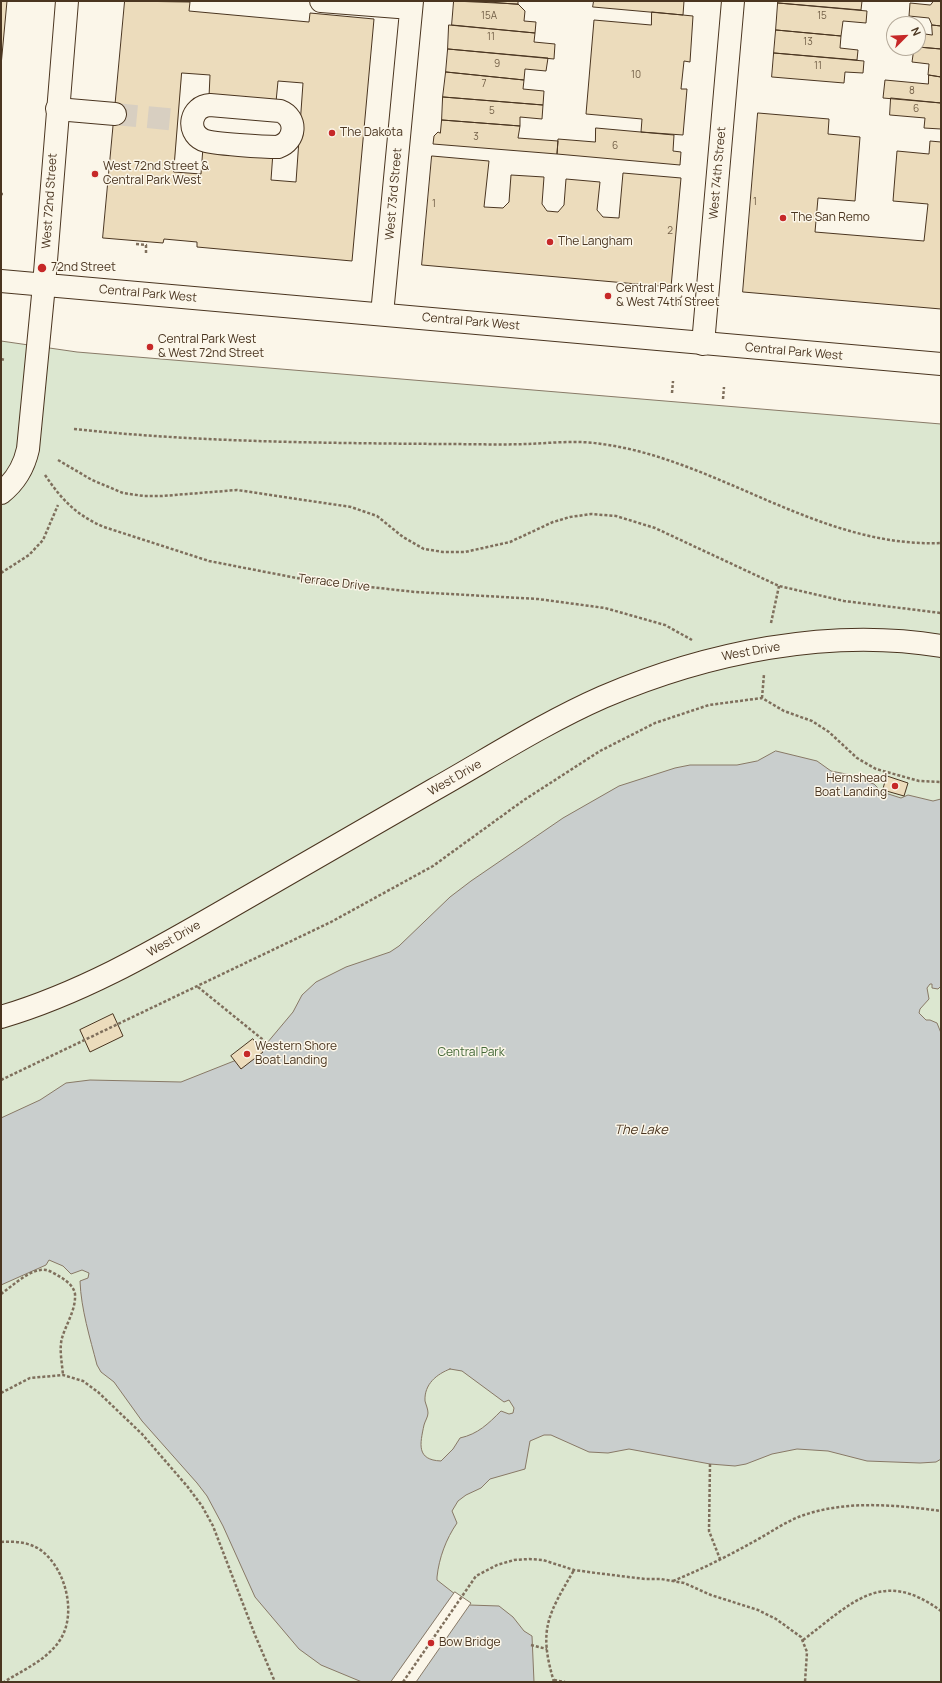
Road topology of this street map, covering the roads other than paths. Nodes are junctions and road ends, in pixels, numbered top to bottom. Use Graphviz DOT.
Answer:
graph roads {
  1 [pos="67,1"];
  2 [pos="321,1"];
  3 [pos="733,1"];
  4 [pos="412,5"];
  5 [pos="57,109"];
  6 [pos="115,114"];
  7 [pos="1,281"];
  8 [pos="44,285"];
  9 [pos="382,314"];
  10 [pos="703,344"];
  11 [pos="941,364"];
  12 [pos="1,493"];
  13 [pos="941,646"];
  14 [pos="1,1018"];
  1 -- 5 [label="street, West 72nd Street"];
  2 -- 4 [label="street"];
  3 -- 10 [label="street, West 74th Street"];
  4 -- 9 [label="street, West 73rd Street"];
  5 -- 6 [label="street"];
  5 -- 8 [label="street, West 72nd Street"];
  7 -- 8 [label="street, Central Park West"];
  8 -- 9 [label="street, Central Park West"];
  8 -- 12 [label="street, West 72nd Street"];
  9 -- 10 [label="street, Central Park West"];
  10 -- 11 [label="street, Central Park West"];
  13 -- 14 [label="street, West Drive"];
}
